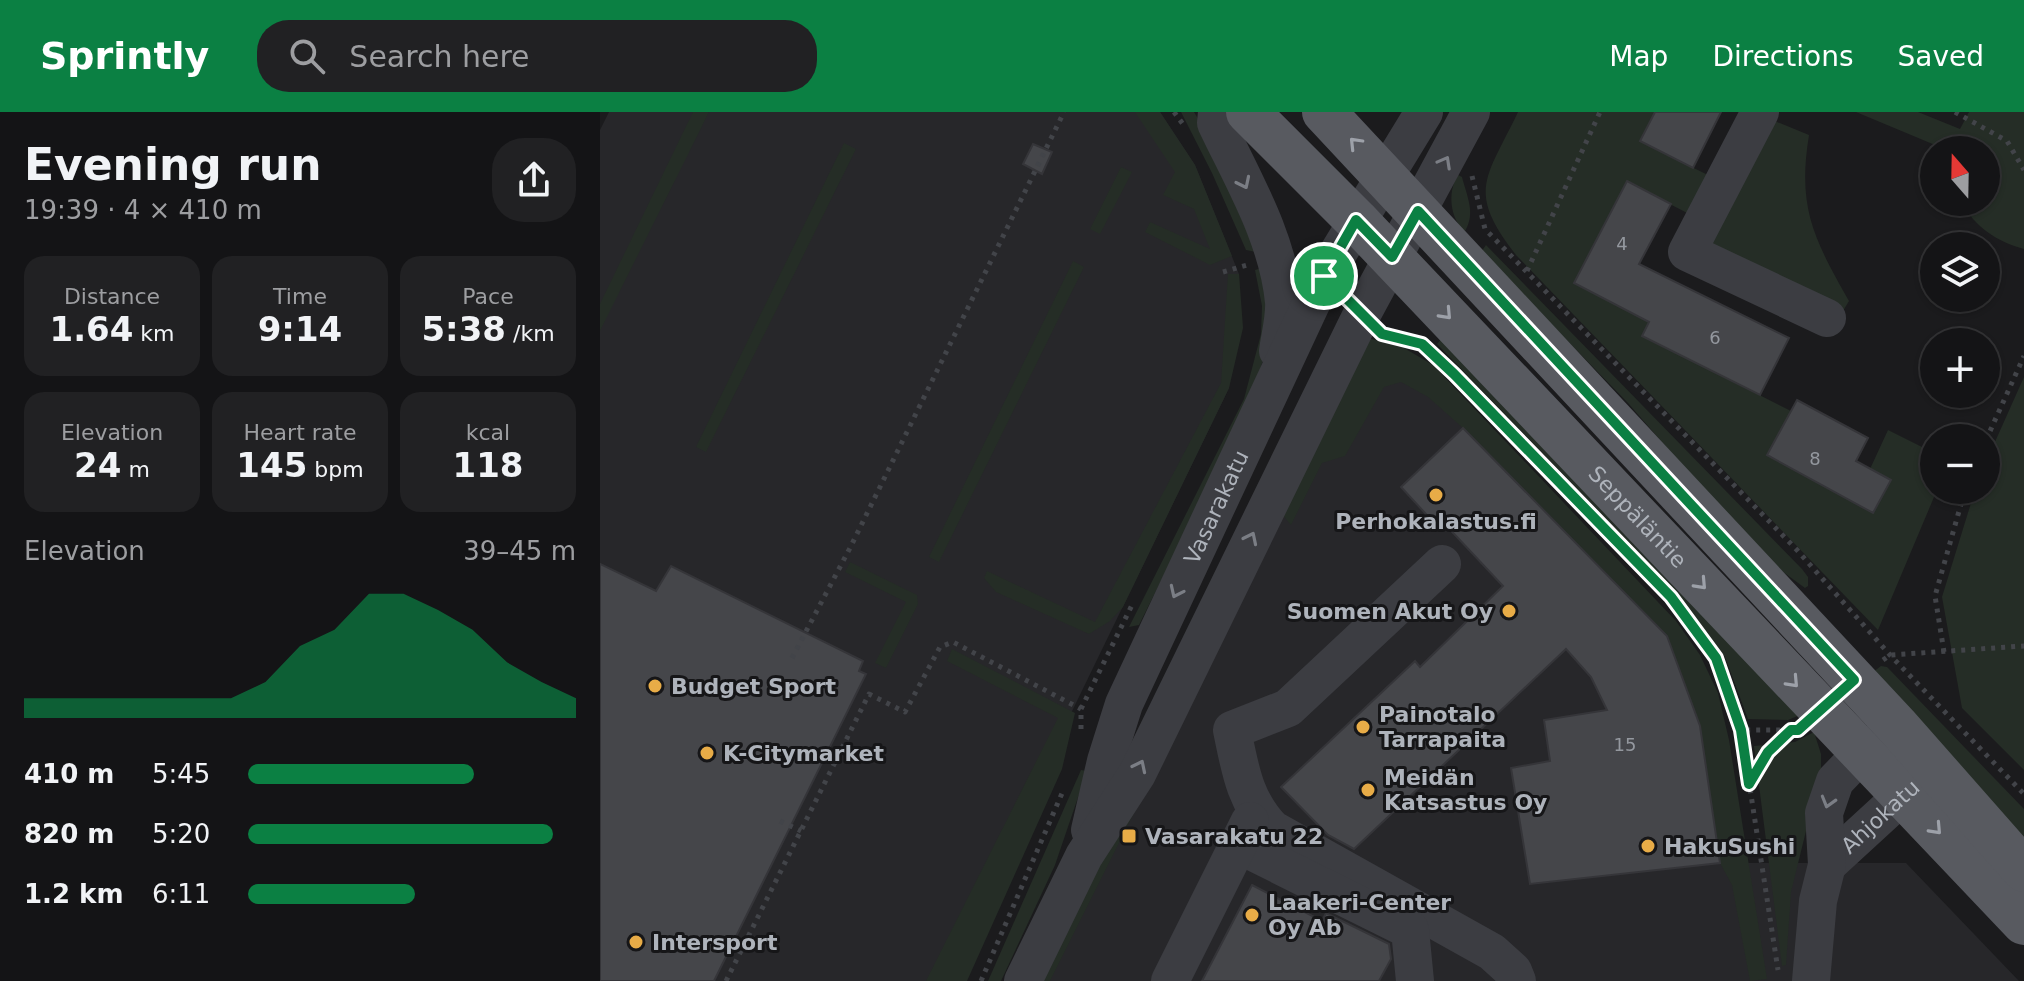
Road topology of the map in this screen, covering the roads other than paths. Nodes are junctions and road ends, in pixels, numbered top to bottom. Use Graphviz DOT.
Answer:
graph roads {
  1 [pos="1217,112"];
  2 [pos="1248,112"];
  3 [pos="1324,112"];
  4 [pos="1424,112"];
  5 [pos="1471,112"];
  6 [pos="1760,112"];
  7 [pos="1385,174"];
  8 [pos="1418,211"];
  9 [pos="1356,220"];
  10 [pos="1392,257"];
  11 [pos="1827,318"];
  12 [pos="1274,381"];
  13 [pos="1442,564"];
  14 [pos="1898,727"];
  15 [pos="1862,753"];
  16 [pos="1919,781"];
  17 [pos="1255,812"];
  18 [pos="1239,845"];
  19 [pos="1084,856"];
  20 [pos="1827,865"];
  21 [pos="2024,870"];
  22 [pos="2024,923"];
  23 [pos="1023,981"];
  24 [pos="1170,981"];
  25 [pos="1415,981"];
  26 [pos="1517,981"];
  27 [pos="1811,981"];
  1 -- 12 [label="street, one-way"];
  2 -- 9 [label="main road, Seppäläntie"];
  7 -- 3 [label="main road, Seppäläntie, one-way"];
  4 -- 7 [label="street, Vasarakatu"];
  8 -- 5 [label="street, Vasarakatu, one-way"];
  6 -- 11 [label="street"];
  7 -- 8 [label="main road, Seppäläntie"];
  7 -- 9 [label="street, Vasarakatu"];
  8 -- 10 [label="street, Vasarakatu"];
  8 -- 14 [label="main road, Seppäläntie"];
  9 -- 10 [label="main road, Seppäläntie"];
  9 -- 12 [label="street, Vasarakatu"];
  10 -- 15 [label="main road, Seppäläntie, one-way"];
  19 -- 10 [label="street, Vasarakatu, one-way"];
  12 -- 19 [label="street, Vasarakatu, one-way"];
  13 -- 17 [label="street"];
  14 -- 15 [label="street, Ahjokatu"];
  14 -- 16 [label="main road, Seppäläntie"];
  15 -- 16 [label="main road, Seppäläntie"];
  15 -- 20 [label="street, Ahjokatu, one-way"];
  16 -- 20 [label="street, Ahjokatu"];
  16 -- 21 [label="main road, Seppäläntie"];
  16 -- 22 [label="main road, Seppäläntie, one-way"];
  17 -- 18 [label="street"];
  17 -- 26 [label="street"];
  18 -- 24 [label="street"];
  18 -- 25 [label="street"];
  19 -- 23 [label="street, Vasarakatu"];
  20 -- 27 [label="street, Ahjokatu"];
}
